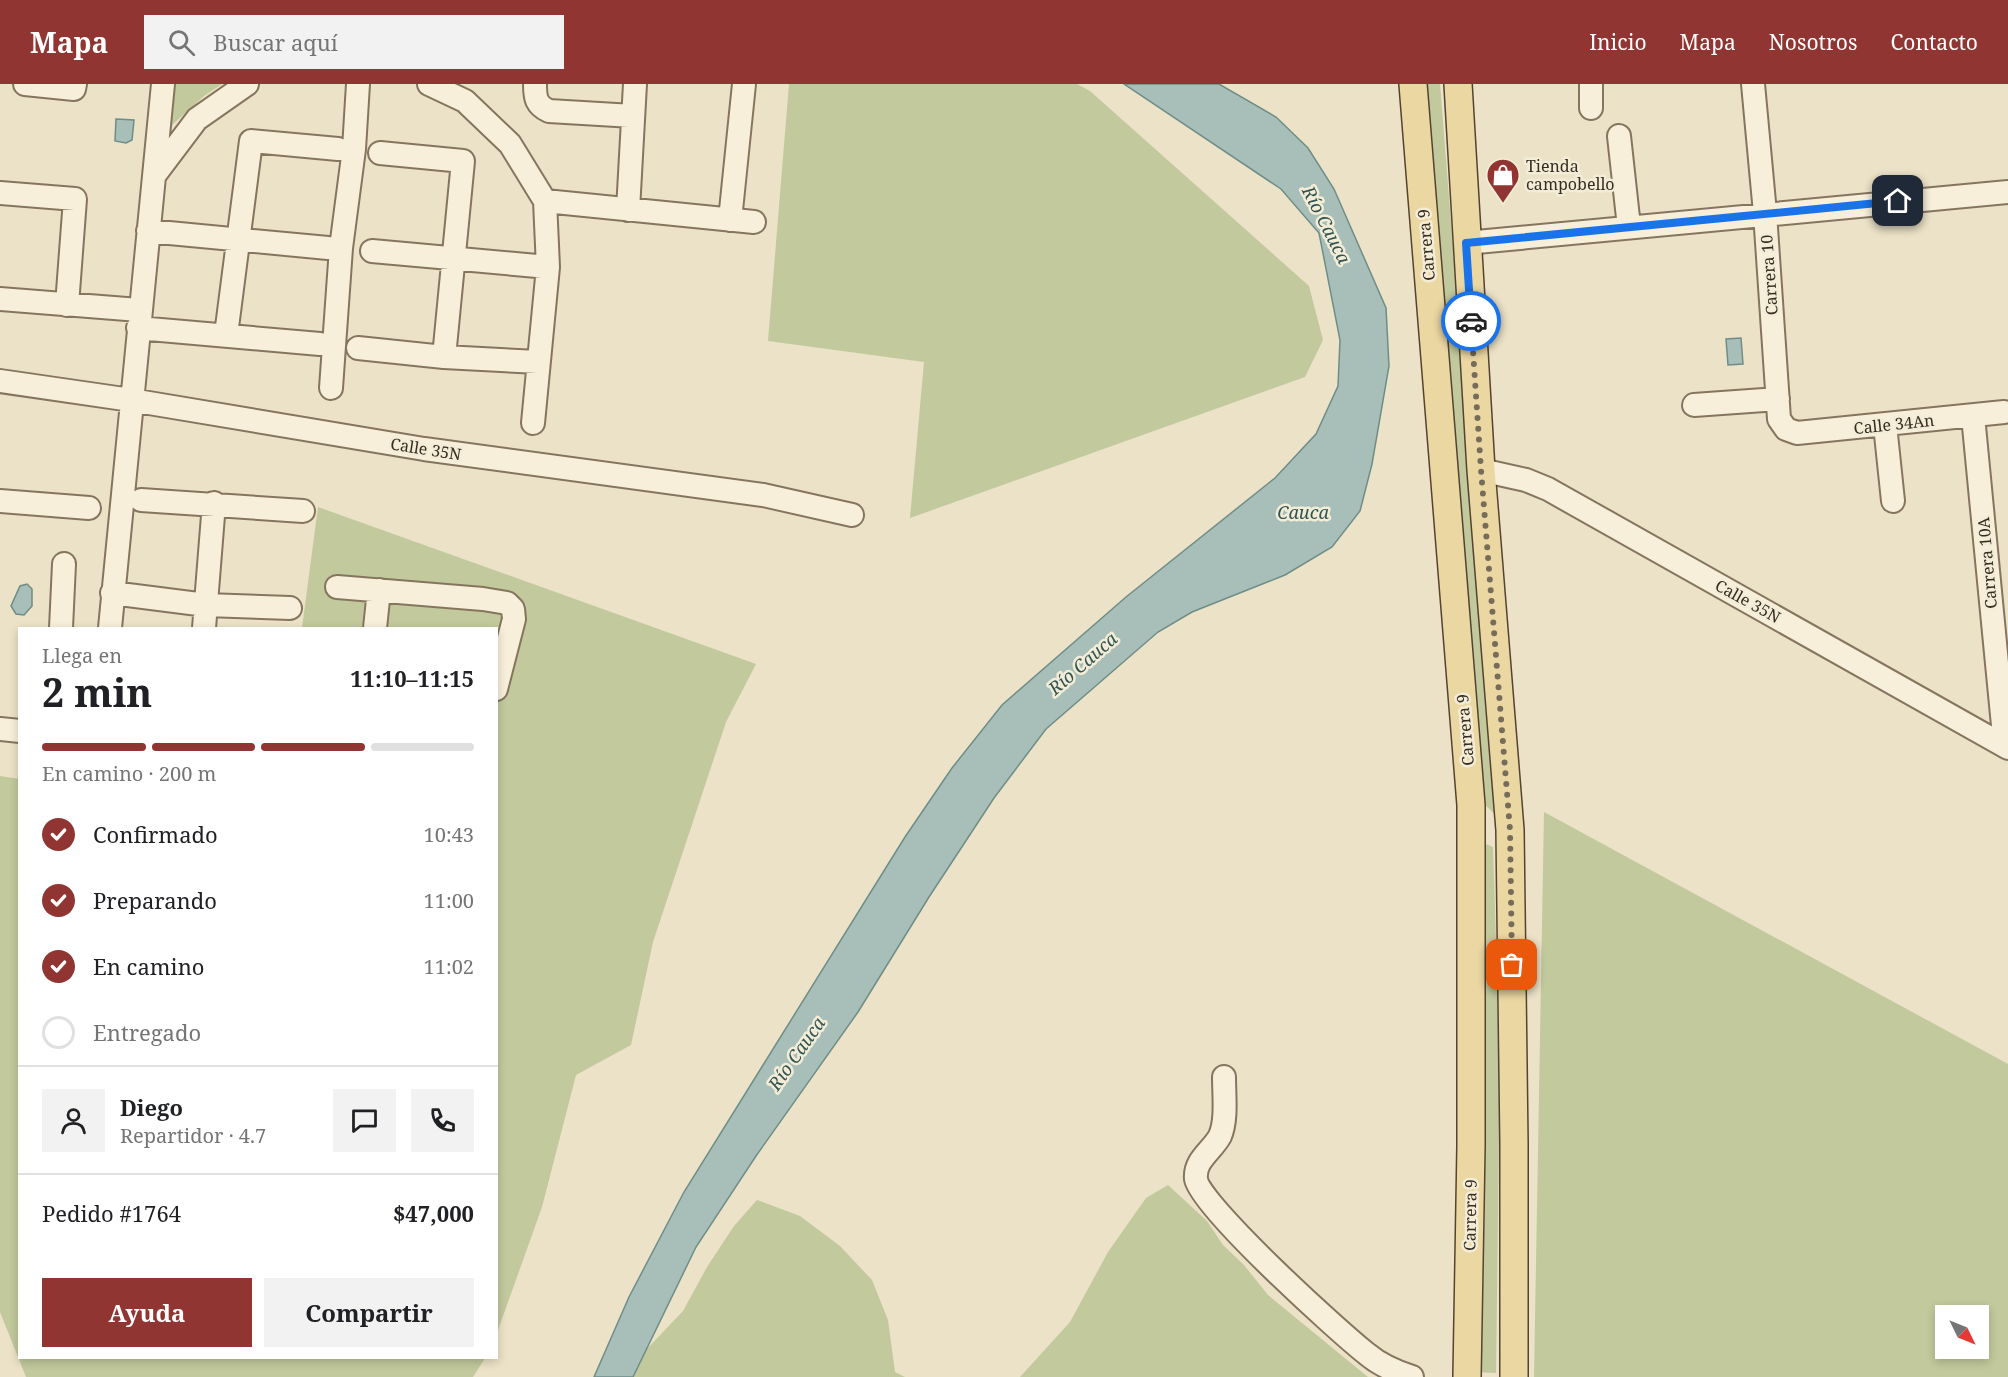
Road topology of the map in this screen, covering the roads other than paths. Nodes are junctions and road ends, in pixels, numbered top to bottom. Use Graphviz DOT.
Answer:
graph roads {
  1 [pos="25,84"];
  2 [pos="75,84"];
  3 [pos="163,84"];
  4 [pos="247,84"];
  5 [pos="358,84"];
  6 [pos="429,84"];
  7 [pos="535,84"];
  8 [pos="635,84"];
  9 [pos="744,84"];
  10 [pos="1413,84"];
  11 [pos="1458,84"];
  12 [pos="1591,84"];
  13 [pos="1753,84"];
  14 [pos="466,92"];
  15 [pos="1591,108"];
  16 [pos="633,117"];
  17 [pos="1619,136"];
  18 [pos="338,148"];
  19 [pos="380,153"];
  20 [pos="153,177"];
  21 [pos="2008,192"];
  22 [pos="0,193"];
  23 [pos="545,201"];
  24 [pos="628,210"];
  25 [pos="1765,213"];
  26 [pos="730,220"];
  27 [pos="754,222"];
  28 [pos="1629,227"];
  29 [pos="148,231"];
  30 [pos="238,238"];
  31 [pos="1466,243"];
  32 [pos="328,248"];
  33 [pos="372,251"];
  34 [pos="453,259"];
  35 [pos="548,267"];
  36 [pos="0,299"];
  37 [pos="67,305"];
  38 [pos="139,319"];
  39 [pos="226,335"];
  40 [pos="320,344"];
  41 [pos="358,348"];
  42 [pos="444,357"];
  43 [pos="538,362"];
  44 [pos="0,381"];
  45 [pos="331,388"];
  46 [pos="1778,399"];
  47 [pos="131,400"];
  48 [pos="1694,405"];
  49 [pos="2004,412"];
  50 [pos="1973,416"];
  51 [pos="533,423"];
  52 [pos="1885,425"];
  53 [pos="1786,429"];
  54 [pos="1481,470"];
  55 [pos="141,500"];
  56 [pos="0,501"];
  57 [pos="1893,501"];
  58 [pos="214,503"];
  59 [pos="89,508"];
  60 [pos="303,511"];
  61 [pos="852,515"];
  62 [pos="64,564"];
  63 [pos="337,587"];
  64 [pos="379,590"];
  65 [pos="112,593"];
  66 [pos="206,605"];
  67 [pos="290,608"];
  68 [pos="61,627"];
  69 [pos="110,627"];
  70 [pos="204,627"];
  71 [pos="375,627"];
  72 [pos="498,681"];
  73 [pos="0,729"];
  74 [pos="18,731"];
  75 [pos="2006,747"];
  76 [pos="1471,805"];
  77 [pos="1510,830"];
  78 [pos="1224,1077"];
  79 [pos="1412,1377"];
  80 [pos="1467,1377"];
  81 [pos="1514,1377"];
  1 -- 2 [label="street"];
  3 -- 20 [label="street"];
  4 -- 20 [label="street"];
  5 -- 45 [label="street"];
  6 -- 14 [label="street"];
  7 -- 16 [label="street"];
  8 -- 16 [label="street"];
  9 -- 26 [label="street"];
  10 -- 76 [label="main road, Carrera 9"];
  11 -- 31 [label="main road"];
  12 -- 15 [label="street"];
  13 -- 25 [label="street, Carrera 10"];
  14 -- 23 [label="street"];
  16 -- 24 [label="street"];
  17 -- 28 [label="street"];
  18 -- 30 [label="street"];
  19 -- 34 [label="street"];
  20 -- 29 [label="street"];
  21 -- 25 [label="street"];
  22 -- 37 [label="street"];
  23 -- 24 [label="street"];
  23 -- 35 [label="street"];
  24 -- 26 [label="street"];
  25 -- 28 [label="street"];
  25 -- 46 [label="street, Carrera 10"];
  26 -- 27 [label="street"];
  28 -- 31 [label="street"];
  29 -- 30 [label="street"];
  29 -- 38 [label="street"];
  30 -- 32 [label="street"];
  30 -- 39 [label="street"];
  31 -- 54 [label="main road"];
  33 -- 34 [label="street"];
  34 -- 35 [label="street"];
  34 -- 42 [label="street"];
  35 -- 43 [label="street"];
  36 -- 37 [label="street"];
  37 -- 38 [label="street"];
  38 -- 39 [label="street"];
  38 -- 47 [label="street"];
  39 -- 40 [label="street"];
  41 -- 42 [label="street"];
  42 -- 43 [label="street"];
  43 -- 51 [label="street"];
  44 -- 47 [label="street, Calle 35N"];
  46 -- 48 [label="street"];
  46 -- 53 [label="street, Carrera 10"];
  47 -- 61 [label="street, Calle 35N"];
  47 -- 65 [label="street"];
  49 -- 50 [label="street, Calle 34An"];
  50 -- 52 [label="street, Calle 34An"];
  50 -- 75 [label="street, Carrera 10A"];
  52 -- 53 [label="street, Calle 34An"];
  52 -- 57 [label="street"];
  54 -- 75 [label="street, Calle 35N"];
  54 -- 77 [label="main road"];
  55 -- 58 [label="street"];
  56 -- 59 [label="street"];
  58 -- 60 [label="street"];
  58 -- 66 [label="street"];
  62 -- 68 [label="street"];
  63 -- 64 [label="street"];
  64 -- 71 [label="street"];
  64 -- 72 [label="street"];
  65 -- 66 [label="street"];
  65 -- 69 [label="street"];
  66 -- 67 [label="street"];
  66 -- 70 [label="street"];
  73 -- 74 [label="street"];
  76 -- 77 [label="main road"];
  76 -- 80 [label="main road, Carrera 9"];
  77 -- 81 [label="main road"];
  78 -- 79 [label="street"];
}
